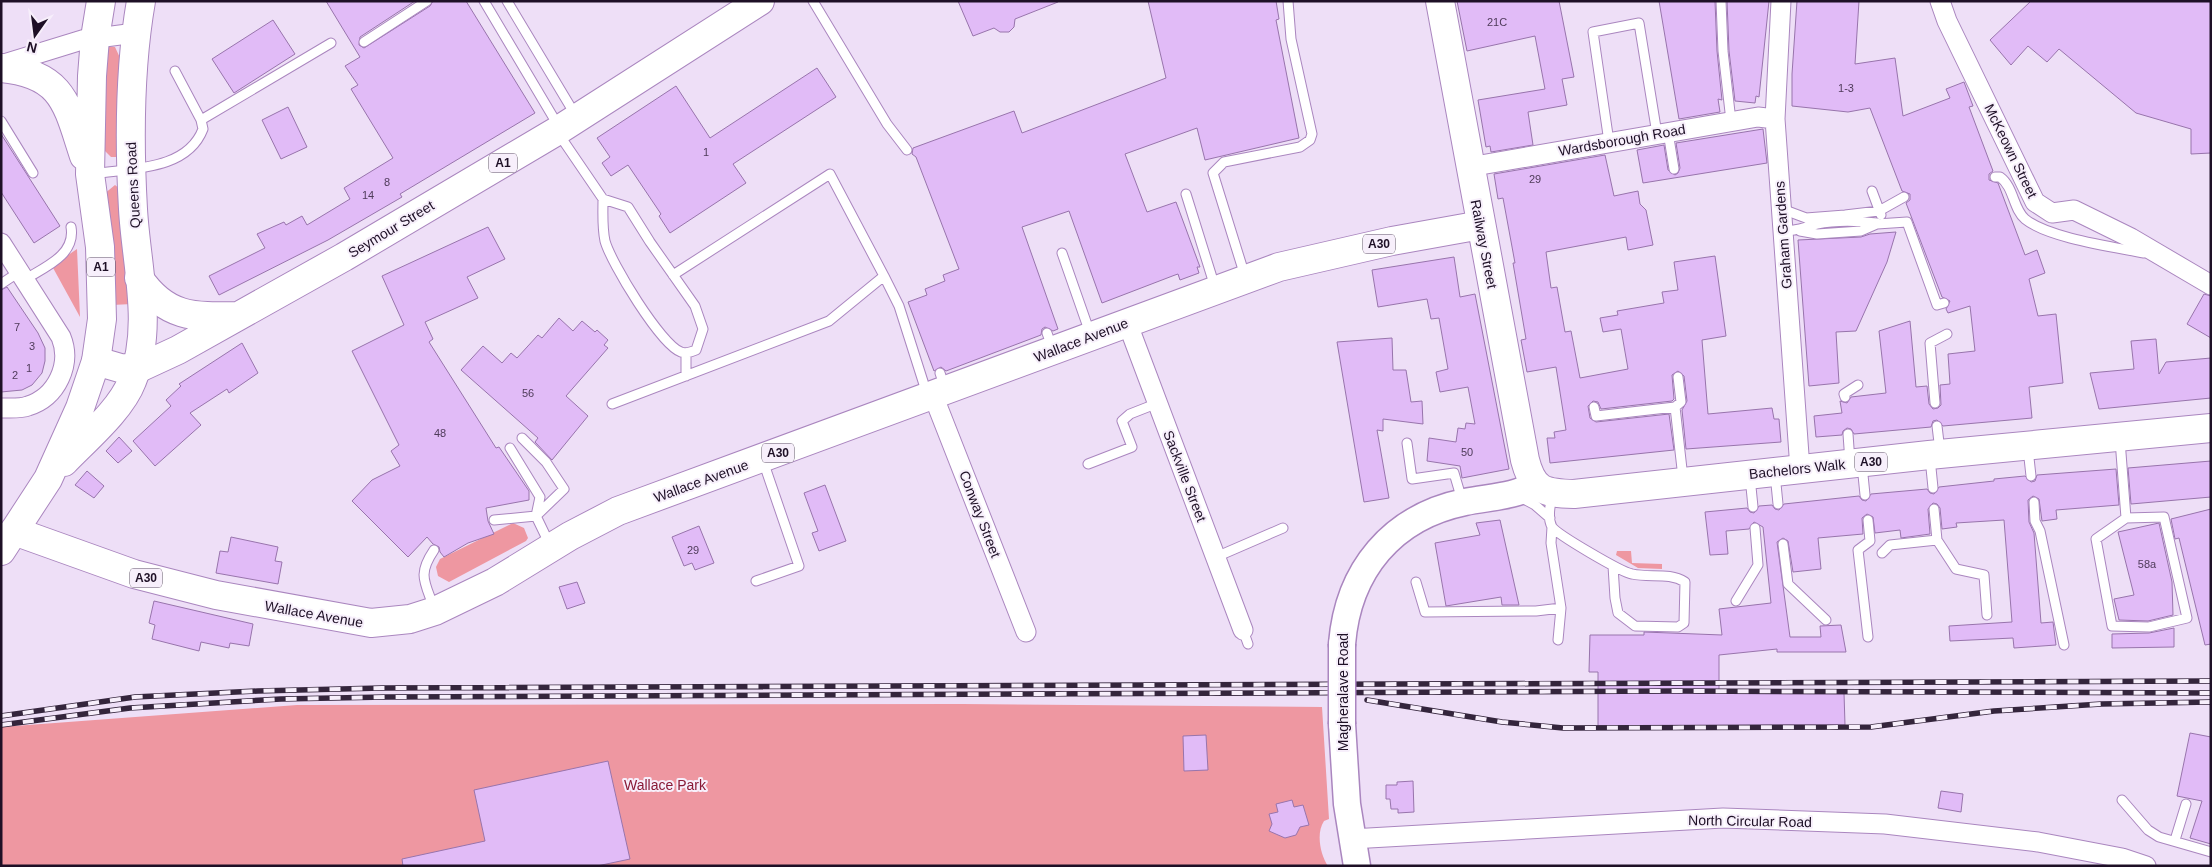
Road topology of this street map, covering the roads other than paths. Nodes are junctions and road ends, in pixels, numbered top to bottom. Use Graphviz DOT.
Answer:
graph roads {
  1 [pos="101,1"];
  2 [pos="141,1"];
  3 [pos="427,1"];
  4 [pos="484,1"];
  5 [pos="507,1"];
  6 [pos="760,1"];
  7 [pos="813,1"];
  8 [pos="1288,1"];
  9 [pos="1440,1"];
  10 [pos="1721,1"];
  11 [pos="1781,1"];
  12 [pos="1940,1"];
  13 [pos="135,33"];
  14 [pos="95,38"];
  15 [pos="364,42"];
  16 [pos="330,43"];
  17 [pos="1,66"];
  18 [pos="175,71"];
  19 [pos="1775,119"];
  20 [pos="200,120"];
  21 [pos="1,121"];
  22 [pos="1731,121"];
  23 [pos="565,126"];
  24 [pos="1663,133"];
  25 [pos="1609,142"];
  26 [pos="907,150"];
  27 [pos="1469,166"];
  28 [pos="131,168"];
  29 [pos="1674,169"];
  30 [pos="33,173"];
  31 [pos="90,174"];
  32 [pos="1995,177"];
  33 [pos="1872,191"];
  34 [pos="1186,194"];
  35 [pos="1904,197"];
  36 [pos="603,199"];
  37 [pos="1781,208"];
  38 [pos="1879,211"];
  39 [pos="1880,223"];
  40 [pos="1480,225"];
  41 [pos="71,227"];
  42 [pos="1792,231"];
  43 [pos="1,243"];
  44 [pos="1062,253"];
  45 [pos="2164,256"];
  46 [pos="673,275"];
  47 [pos="22,276"];
  48 [pos="884,276"];
  49 [pos="140,278"];
  50 [pos="1246,279"];
  51 [pos="1,284"];
  52 [pos="2211,285"];
  53 [pos="1215,290"];
  54 [pos="1944,303"];
  55 [pos="239,316"];
  56 [pos="1127,322"];
  57 [pos="1946,334"];
  58 [pos="1091,336"];
  59 [pos="686,353"];
  60 [pos="118,366"];
  61 [pos="686,376"];
  62 [pos="1678,378"];
  63 [pos="1858,385"];
  64 [pos="937,389"];
  65 [pos="1845,397"];
  66 [pos="1158,403"];
  67 [pos="1935,403"];
  68 [pos="612,404"];
  69 [pos="1594,407"];
  70 [pos="1675,407"];
  71 [pos="1,408"];
  72 [pos="1937,426"];
  73 [pos="2211,428"];
  74 [pos="1848,434"];
  75 [pos="522,438"];
  76 [pos="2119,438"];
  77 [pos="1407,443"];
  78 [pos="2028,446"];
  79 [pos="510,448"];
  80 [pos="1935,455"];
  81 [pos="762,459"];
  82 [pos="1856,463"];
  83 [pos="1088,464"];
  84 [pos="1775,472"];
  85 [pos="2031,476"];
  86 [pos="48,480"];
  87 [pos="1684,481"];
  88 [pos="1933,488"];
  89 [pos="1865,495"];
  90 [pos="1462,502"];
  91 [pos="2034,502"];
  92 [pos="1541,503"];
  93 [pos="1778,504"];
  94 [pos="1753,507"];
  95 [pos="1934,509"];
  96 [pos="536,516"];
  97 [pos="2126,518"];
  98 [pos="494,520"];
  99 [pos="1868,520"];
  100 [pos="1283,528"];
  101 [pos="1755,528"];
  102 [pos="1937,540"];
  103 [pos="8,541"];
  104 [pos="1783,544"];
  105 [pos="551,548"];
  106 [pos="434,550"];
  107 [pos="1882,553"];
  108 [pos="1216,556"];
  109 [pos="1613,566"];
  110 [pos="756,581"];
  111 [pos="1416,582"];
  112 [pos="1736,601"];
  113 [pos="1561,608"];
  114 [pos="435,611"];
  115 [pos="1987,615"];
  116 [pos="1826,620"];
  117 [pos="1026,632"];
  118 [pos="1246,637"];
  119 [pos="1868,638"];
  120 [pos="1558,640"];
  121 [pos="2064,644"];
  122 [pos="2122,800"];
  123 [pos="2186,804"];
  124 [pos="1351,839"];
  125 [pos="2175,840"];
  126 [pos="2211,852"];
  127 [pos="1357,866"];
  128 [pos="2146,866"];
  1 -- 14 [label="main road, A1"];
  2 -- 13 [label="main road, Queens Road / A1"];
  3 -- 15 [label="lane"];
  4 -- 23 [label="lane"];
  5 -- 23 [label="lane"];
  6 -- 23 [label="main road, Seymour Street / A1"];
  7 -- 26 [label="lane"];
  8 -- 50 [label="lane"];
  9 -- 27 [label="main road, Railway Street"];
  10 -- 22 [label="lane"];
  11 -- 19 [label="street, Graham Gardens"];
  12 -- 45 [label="street, McKeown Street"];
  13 -- 14 [label="street"];
  13 -- 28 [label="main road, Queens Road / A1"];
  14 -- 17 [label="street"];
  14 -- 31 [label="main road, A1"];
  16 -- 20 [label="lane"];
  17 -- 31 [label="main road"];
  18 -- 20 [label="lane"];
  19 -- 22 [label="street, Wardsborough Road"];
  19 -- 37 [label="street, Graham Gardens"];
  20 -- 28 [label="lane"];
  21 -- 30 [label="lane"];
  22 -- 24 [label="street, Wardsborough Road"];
  23 -- 36 [label="lane"];
  23 -- 55 [label="main road, Seymour Street / A1"];
  24 -- 25 [label="street, Wardsborough Road"];
  24 -- 25 [label="lane"];
  24 -- 29 [label="lane"];
  25 -- 27 [label="street, Wardsborough Road"];
  27 -- 40 [label="main road, Railway Street"];
  28 -- 31 [label="lane"];
  28 -- 49 [label="main road, Queens Road / A1"];
  31 -- 60 [label="main road, A1"];
  32 -- 45 [label="lane"];
  33 -- 38 [label="lane"];
  34 -- 53 [label="lane"];
  35 -- 38 [label="lane"];
  36 -- 46 [label="lane"];
  36 -- 59 [label="lane"];
  37 -- 38 [label="lane"];
  37 -- 42 [label="street, Graham Gardens"];
  38 -- 39 [label="lane"];
  39 -- 42 [label="lane"];
  39 -- 54 [label="lane"];
  40 -- 50 [label="main road, Wallace Avenue / A30"];
  40 -- 92 [label="main road, Railway Street"];
  41 -- 47 [label="lane"];
  42 -- 84 [label="street, Graham Gardens"];
  43 -- 47 [label="street"];
  44 -- 58 [label="lane"];
  45 -- 52 [label="street, McKeown Street"];
  46 -- 48 [label="lane"];
  46 -- 59 [label="lane"];
  47 -- 51 [label="lane"];
  47 -- 71 [label="street"];
  48 -- 61 [label="lane"];
  48 -- 64 [label="lane"];
  49 -- 55 [label="main road"];
  49 -- 60 [label="main road, Queens Road / A1"];
  50 -- 53 [label="main road, Wallace Avenue / A30"];
  53 -- 56 [label="main road, Wallace Avenue / A30"];
  55 -- 60 [label="main road, Seymour Street / A1"];
  56 -- 58 [label="main road, Wallace Avenue / A30"];
  56 -- 66 [label="street, Sackville Street"];
  57 -- 67 [label="lane"];
  58 -- 64 [label="main road, Wallace Avenue / A30"];
  59 -- 61 [label="lane"];
  60 -- 86 [label="main road, A1"];
  60 -- 86 [label="main road, A1"];
  61 -- 68 [label="lane"];
  62 -- 70 [label="lane"];
  63 -- 65 [label="lane"];
  64 -- 81 [label="main road, Wallace Avenue / A30"];
  64 -- 117 [label="street, Conway Street"];
  66 -- 83 [label="lane"];
  66 -- 108 [label="street, Sackville Street"];
  69 -- 70 [label="lane"];
  70 -- 87 [label="lane"];
  72 -- 80 [label="lane"];
  73 -- 76 [label="main road, Bachelors Walk / A30"];
  74 -- 82 [label="lane"];
  75 -- 96 [label="lane"];
  76 -- 78 [label="main road, Bachelors Walk / A30"];
  76 -- 97 [label="lane"];
  77 -- 90 [label="lane"];
  78 -- 80 [label="main road, Bachelors Walk / A30"];
  78 -- 85 [label="lane"];
  79 -- 96 [label="lane"];
  80 -- 82 [label="main road, Bachelors Walk / A30"];
  80 -- 88 [label="lane"];
  81 -- 105 [label="main road, Wallace Avenue / A30"];
  81 -- 110 [label="lane"];
  82 -- 84 [label="main road, Bachelors Walk / A30"];
  82 -- 89 [label="lane"];
  84 -- 87 [label="main road, Bachelors Walk / A30"];
  84 -- 93 [label="lane"];
  84 -- 94 [label="lane"];
  86 -- 103 [label="main road, A1"];
  87 -- 92 [label="main road, Bachelors Walk / A30"];
  90 -- 92 [label="street, Magheralave Road"];
  90 -- 124 [label="street, Magheralave Road, bridge"];
  91 -- 121 [label="lane"];
  92 -- 109 [label="lane"];
  92 -- 113 [label="lane"];
  95 -- 102 [label="lane"];
  96 -- 98 [label="lane"];
  96 -- 105 [label="lane"];
  97 -- 97 [label="lane"];
  99 -- 119 [label="lane"];
  100 -- 108 [label="lane"];
  101 -- 112 [label="lane"];
  102 -- 107 [label="lane"];
  102 -- 115 [label="lane"];
  103 -- 114 [label="main road, Wallace Avenue / A30"];
  104 -- 116 [label="lane"];
  105 -- 114 [label="main road, Wallace Avenue / A30"];
  106 -- 114 [label="lane"];
  108 -- 118 [label="street, Sackville Street"];
  109 -- 109 [label="lane"];
  111 -- 113 [label="lane"];
  113 -- 120 [label="lane"];
  122 -- 125 [label="lane"];
  123 -- 125 [label="lane"];
  124 -- 127 [label="street, Magheralave Road"];
  124 -- 128 [label="street, North Circular Road"];
  125 -- 126 [label="lane"];
}
